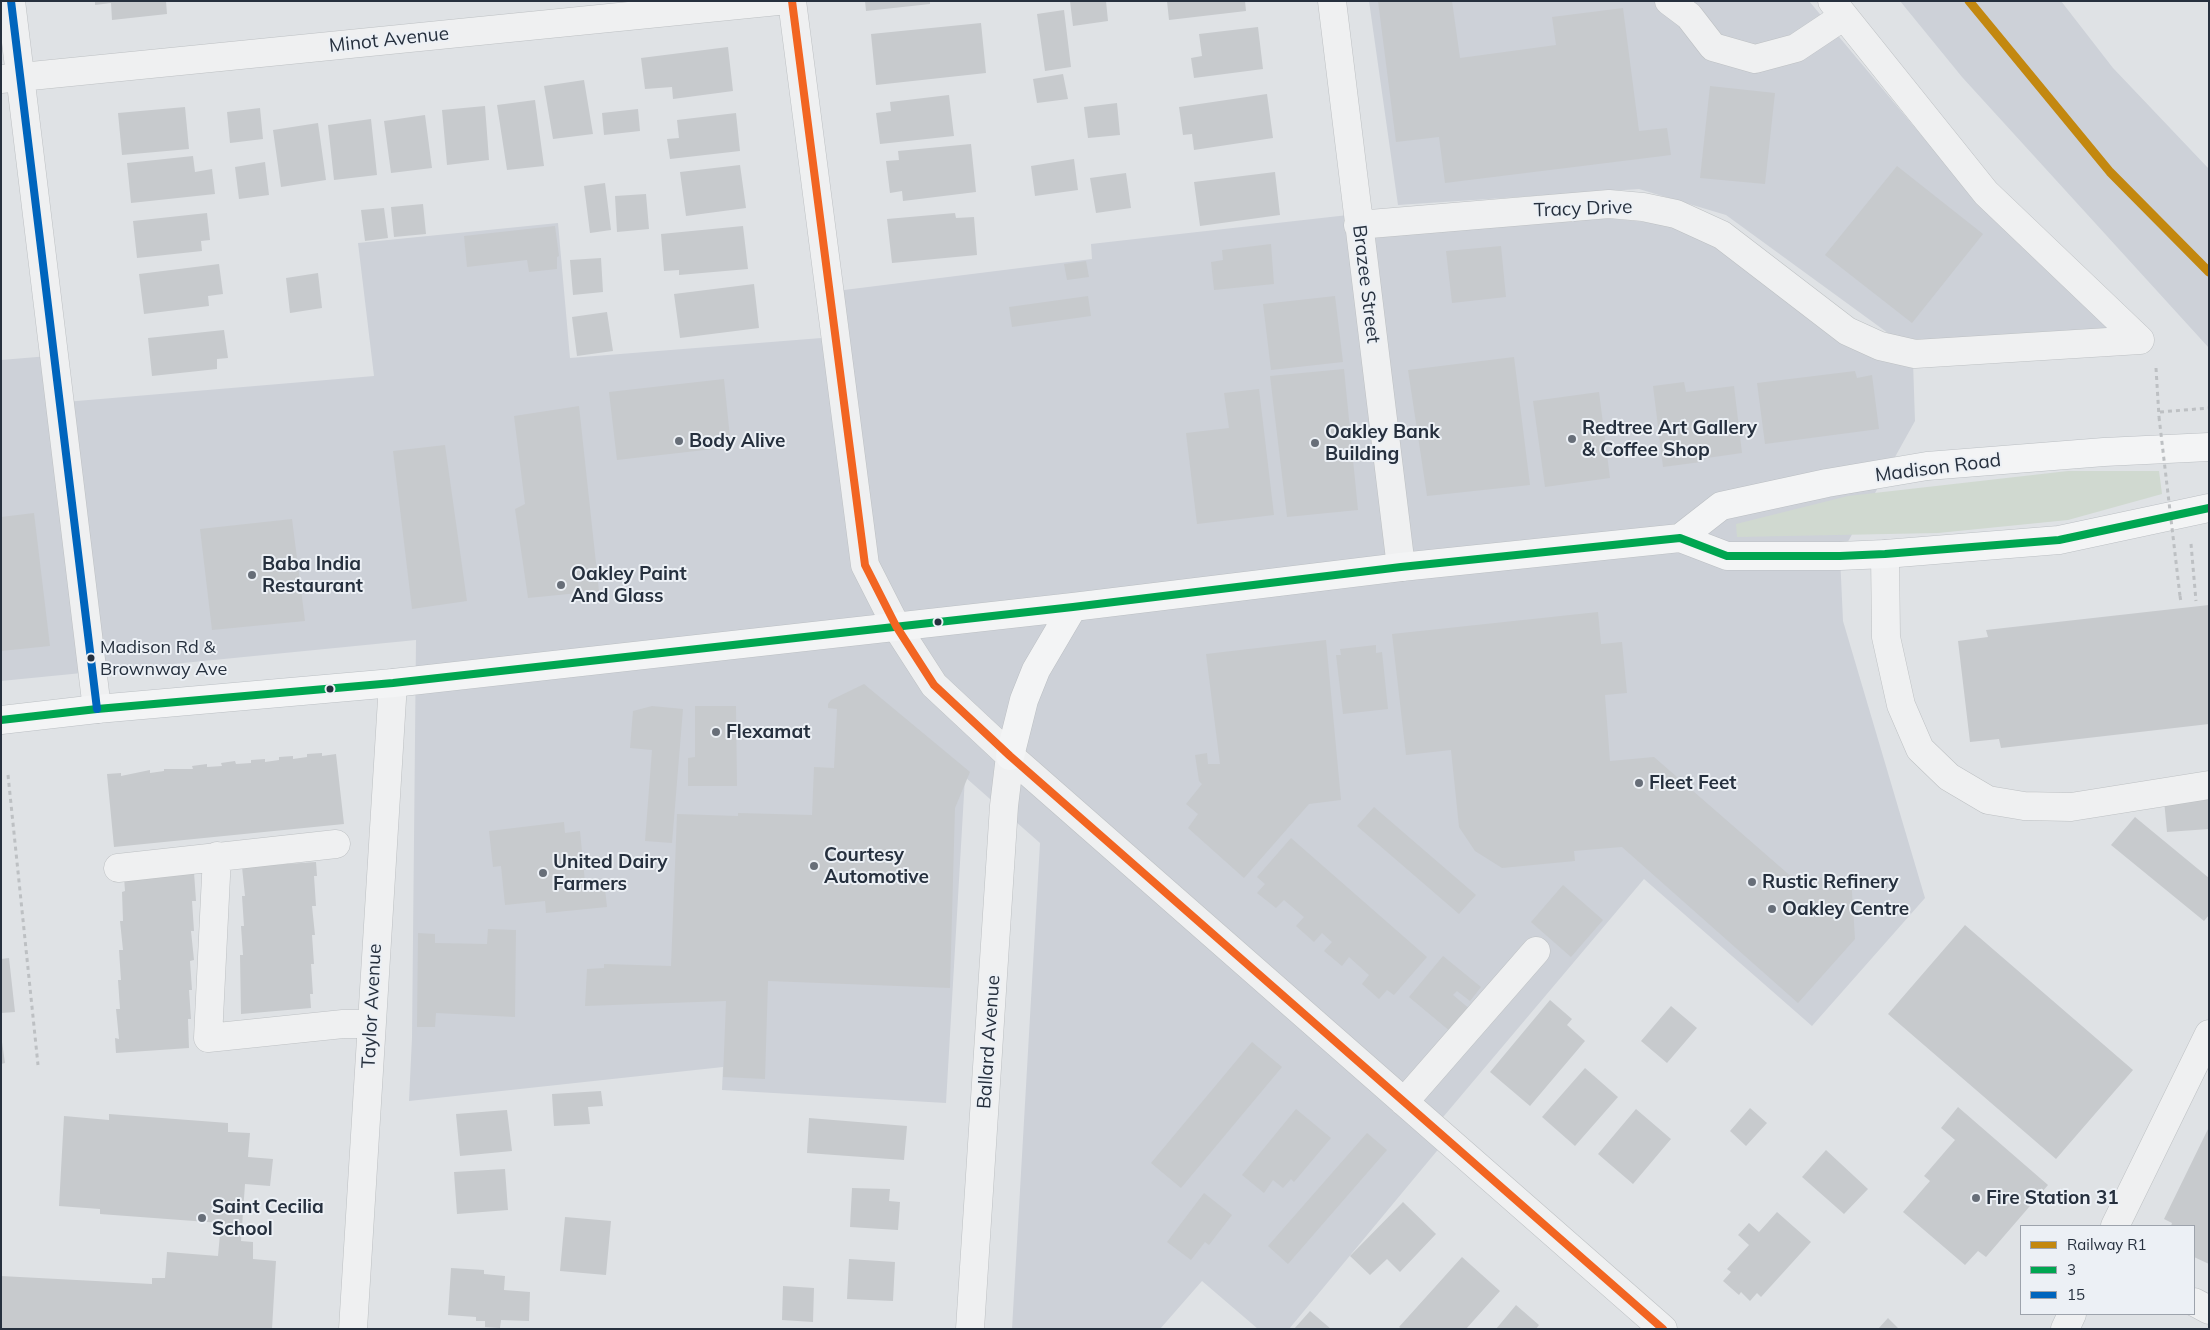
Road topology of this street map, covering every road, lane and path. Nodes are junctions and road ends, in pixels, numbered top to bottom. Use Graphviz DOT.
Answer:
graph roads {
  1 [pos="11,1"];
  2 [pos="778,1"];
  3 [pos="792,1"];
  4 [pos="1332,1"];
  5 [pos="1669,1"];
  6 [pos="1838,9"];
  7 [pos="10,78"];
  8 [pos="1358,225"];
  9 [pos="2140,340"];
  10 [pos="2209,408"];
  11 [pos="2160,412"];
  12 [pos="2209,447"];
  13 [pos="2209,508"];
  14 [pos="2190,536"];
  15 [pos="1680,538"];
  16 [pos="1885,554"];
  17 [pos="1401,567"];
  18 [pos="2181,602"];
  19 [pos="2196,602"];
  20 [pos="1073,607"];
  21 [pos="896,626"];
  22 [pos="393,683"];
  23 [pos="97,709"];
  24 [pos="1,720"];
  25 [pos="1010,756"];
  26 [pos="8,775"];
  27 [pos="2209,784"];
  28 [pos="336,844"];
  29 [pos="217,856"];
  30 [pos="118,868"];
  31 [pos="1536,951"];
  32 [pos="371,1024"];
  33 [pos="2209,1034"];
  34 [pos="38,1064"];
  35 [pos="1404,1102"];
  36 [pos="2115,1225"];
  37 [pos="2195,1303"];
  38 [pos="2209,1310"];
  39 [pos="2072,1315"];
  40 [pos="353,1329"];
  41 [pos="970,1329"];
  42 [pos="1663,1329"];
  43 [pos="2065,1329"];
  1 -- 7 [label="street"];
  2 -- 7 [label="street, Minot Avenue"];
  3 -- 21 [label="street"];
  4 -- 8 [label="street, Brazee Street"];
  5 -- 6 [label="street"];
  6 -- 9 [label="street"];
  7 -- 23 [label="street"];
  8 -- 9 [label="street, Tracy Drive"];
  8 -- 17 [label="street, Brazee Street"];
  9 -- 11 [label="path"];
  10 -- 11 [label="path"];
  11 -- 18 [label="path, bridge"];
  12 -- 15 [label="main road, Madison Road"];
  13 -- 16 [label="main road"];
  14 -- 19 [label="path"];
  15 -- 16 [label="main road"];
  15 -- 17 [label="main road"];
  16 -- 27 [label="street"];
  17 -- 20 [label="main road"];
  20 -- 21 [label="main road"];
  20 -- 25 [label="main road"];
  21 -- 22 [label="main road"];
  21 -- 25 [label="street"];
  22 -- 23 [label="main road"];
  22 -- 32 [label="street, Taylor Avenue"];
  23 -- 24 [label="main road"];
  25 -- 35 [label="street"];
  25 -- 41 [label="street, Ballard Avenue"];
  26 -- 34 [label="path"];
  28 -- 29 [label="street"];
  29 -- 30 [label="street"];
  29 -- 32 [label="street"];
  31 -- 35 [label="street"];
  32 -- 40 [label="street, Taylor Avenue"];
  33 -- 36 [label="street"];
  35 -- 42 [label="street"];
  37 -- 38 [label="street"];
  39 -- 43 [label="street"];
}
